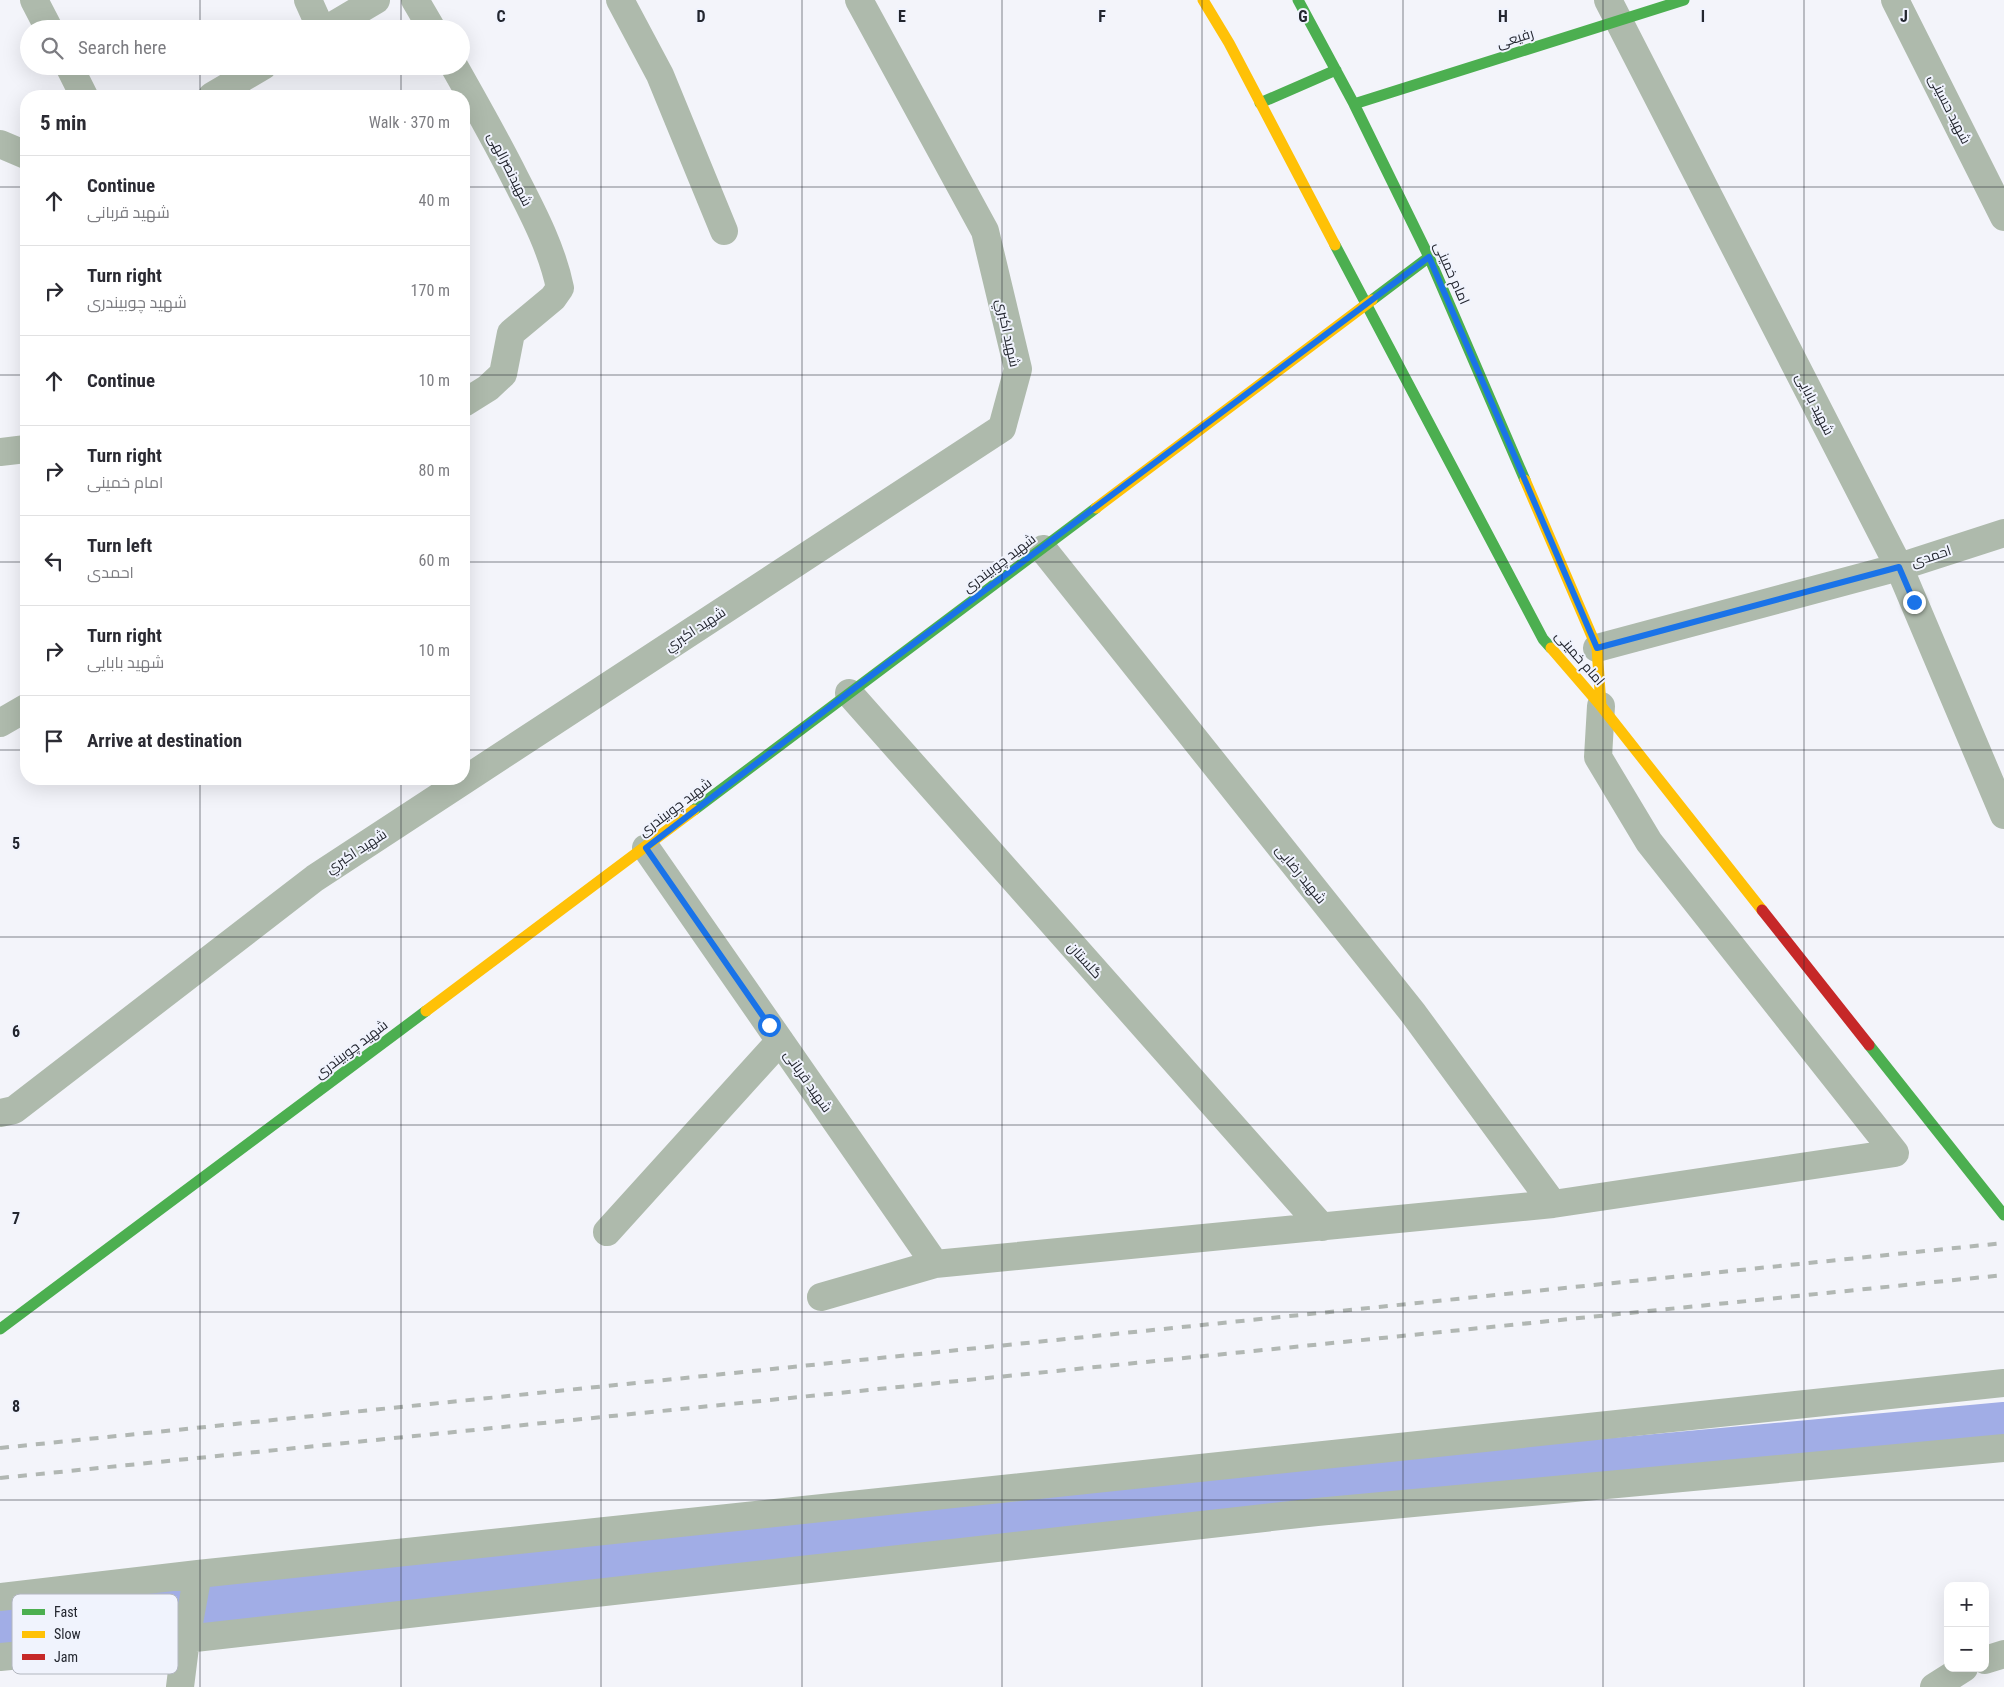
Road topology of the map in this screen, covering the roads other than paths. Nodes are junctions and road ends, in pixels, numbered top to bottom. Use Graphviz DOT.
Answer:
graph roads {
  1 [pos="34,0"];
  2 [pos="308,0"];
  3 [pos="376,0"];
  4 [pos="415,0"];
  5 [pos="620,0"];
  6 [pos="858,0"];
  7 [pos="1204,0"];
  8 [pos="1298,0"];
  9 [pos="1684,0"];
  10 [pos="1895,0"];
  11 [pos="1613,11"];
  12 [pos="44,20"];
  13 [pos="317,20"];
  14 [pos="342,20"];
  15 [pos="427,20"];
  16 [pos="1336,70"];
  17 [pos="74,75"];
  18 [pos="248,75"];
  19 [pos="459,75"];
  20 [pos="81,90"];
  21 [pos="222,90"];
  22 [pos="468,90"];
  23 [pos="470,94"];
  24 [pos="1260,103"];
  25 [pos="1354,104"];
  26 [pos="0,144"];
  27 [pos="20,152"];
  28 [pos="2004,217"];
  29 [pos="724,230"];
  30 [pos="1429,257"];
  31 [pos="1366,304"];
  32 [pos="470,399"];
  33 [pos="20,450"];
  34 [pos="0,452"];
  35 [pos="2004,533"];
  36 [pos="1043,549"];
  37 [pos="1899,567"];
  38 [pos="1597,648"];
  39 [pos="848,693"];
  40 [pos="1601,706"];
  41 [pos="20,712"];
  42 [pos="0,724"];
  43 [pos="470,776"];
  44 [pos="457,785"];
  45 [pos="2004,815"];
  46 [pos="646,848"];
  47 [pos="780,1041"];
  48 [pos="7,1111"];
  49 [pos="1553,1204"];
  50 [pos="2004,1215"];
  51 [pos="1322,1227"];
  52 [pos="607,1232"];
  53 [pos="935,1264"];
  54 [pos="821,1297"];
  55 [pos="0,1329"];
  56 [pos="2004,1383"];
  57 [pos="2004,1448"];
  58 [pos="198,1575"];
  59 [pos="27,1594"];
  60 [pos="186,1639"];
  61 [pos="178,1640"];
  62 [pos="2004,1654"];
  63 [pos="1989,1659"];
  64 [pos="1958,1672"];
  65 [pos="180,1687"];
  66 [pos="1934,1687"];
  1 -- 12 [label="street"];
  2 -- 13 [label="street"];
  3 -- 14 [label="street"];
  4 -- 15 [label="street"];
  5 -- 29 [label="street"];
  6 -- 43 [label="street, شهيد اکبري"];
  7 -- 24 [label="street, امام خمینی"];
  8 -- 16 [label="street, امام خمینی"];
  9 -- 11 [label="street, رفیعی"];
  10 -- 28 [label="street, شهید حسینی"];
  11 -- 25 [label="street, رفیعی"];
  11 -- 37 [label="street, شهید بابایی"];
  16 -- 24 [label="street"];
  16 -- 25 [label="street, امام خمینی"];
  17 -- 20 [label="street"];
  18 -- 21 [label="street"];
  19 -- 22 [label="street, شهیدنصرالهی"];
  23 -- 32 [label="street, شهیدنصرالهی"];
  24 -- 31 [label="street, امام خمینی"];
  25 -- 30 [label="street, امام خمینی"];
  26 -- 27 [label="street"];
  30 -- 31 [label="street, شهید چوبیندری"];
  30 -- 38 [label="street, امام خمینی"];
  31 -- 36 [label="street, شهید چوبیندری"];
  31 -- 40 [label="street, امام خمینی"];
  33 -- 34 [label="street"];
  35 -- 37 [label="street, احمدی"];
  36 -- 39 [label="street, شهید چوبیندری"];
  36 -- 49 [label="street, شهید رضایی"];
  37 -- 38 [label="street, احمدی"];
  37 -- 45 [label="street, شهید بابایی"];
  38 -- 40 [label="street, امام خمینی"];
  39 -- 46 [label="street, شهید چوبیندری"];
  39 -- 51 [label="street, گلستان"];
  40 -- 49 [label="street"];
  40 -- 50 [label="street"];
  41 -- 42 [label="street"];
  44 -- 48 [label="street, شهيد اکبري"];
  46 -- 47 [label="street, شهید قربانی"];
  46 -- 55 [label="street, شهید چوبیندری"];
  47 -- 52 [label="street"];
  47 -- 53 [label="street, شهید قربانی"];
  49 -- 51 [label="street"];
  51 -- 53 [label="street"];
  53 -- 54 [label="street"];
  56 -- 58 [label="street"];
  57 -- 60 [label="street"];
  58 -- 59 [label="street"];
  58 -- 60 [label="street"];
  60 -- 61 [label="street"];
  60 -- 65 [label="street"];
  62 -- 63 [label="street"];
  64 -- 66 [label="street"];
}
